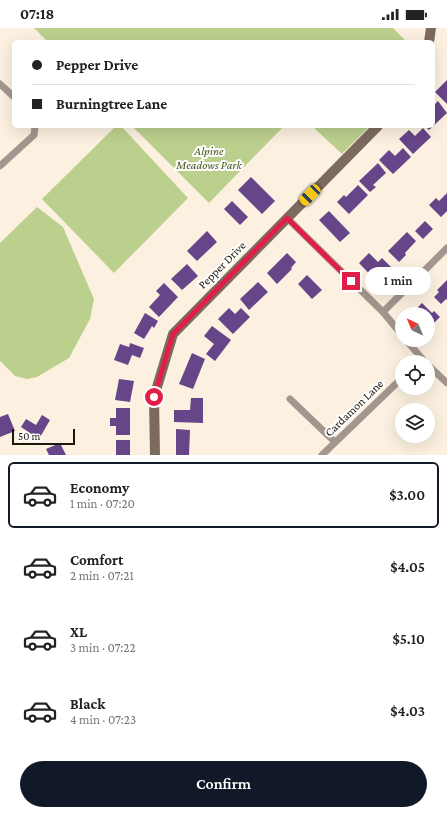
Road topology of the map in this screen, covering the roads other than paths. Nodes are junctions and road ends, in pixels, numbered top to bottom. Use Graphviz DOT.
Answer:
graph roads {
  1 [pos="431,28"];
  2 [pos="429,40"];
  3 [pos="0,84"];
  4 [pos="12,95"];
  5 [pos="35,128"];
  6 [pos="376,128"];
  7 [pos="0,166"];
  8 [pos="287,218"];
  9 [pos="447,248"];
  10 [pos="383,312"];
  11 [pos="395,327"];
  12 [pos="411,347"];
  13 [pos="417,355"];
  14 [pos="435,372"];
  15 [pos="447,383"];
  16 [pos="395,385"];
  17 [pos="290,399"];
  18 [pos="335,442"];
  19 [pos="155,455"];
  20 [pos="322,455"];
  1 -- 2 [label="street"];
  3 -- 4 [label="street"];
  5 -- 7 [label="street"];
  6 -- 8 [label="street, Pepper Drive"];
  8 -- 10 [label="street"];
  8 -- 19 [label="street, Pepper Drive"];
  9 -- 10 [label="street"];
  10 -- 11 [label="street"];
  12 -- 13 [label="street"];
  14 -- 15 [label="street"];
  16 -- 18 [label="street, Cardamon Lane"];
  17 -- 18 [label="street"];
  18 -- 20 [label="street, Cardamon Lane"];
}
